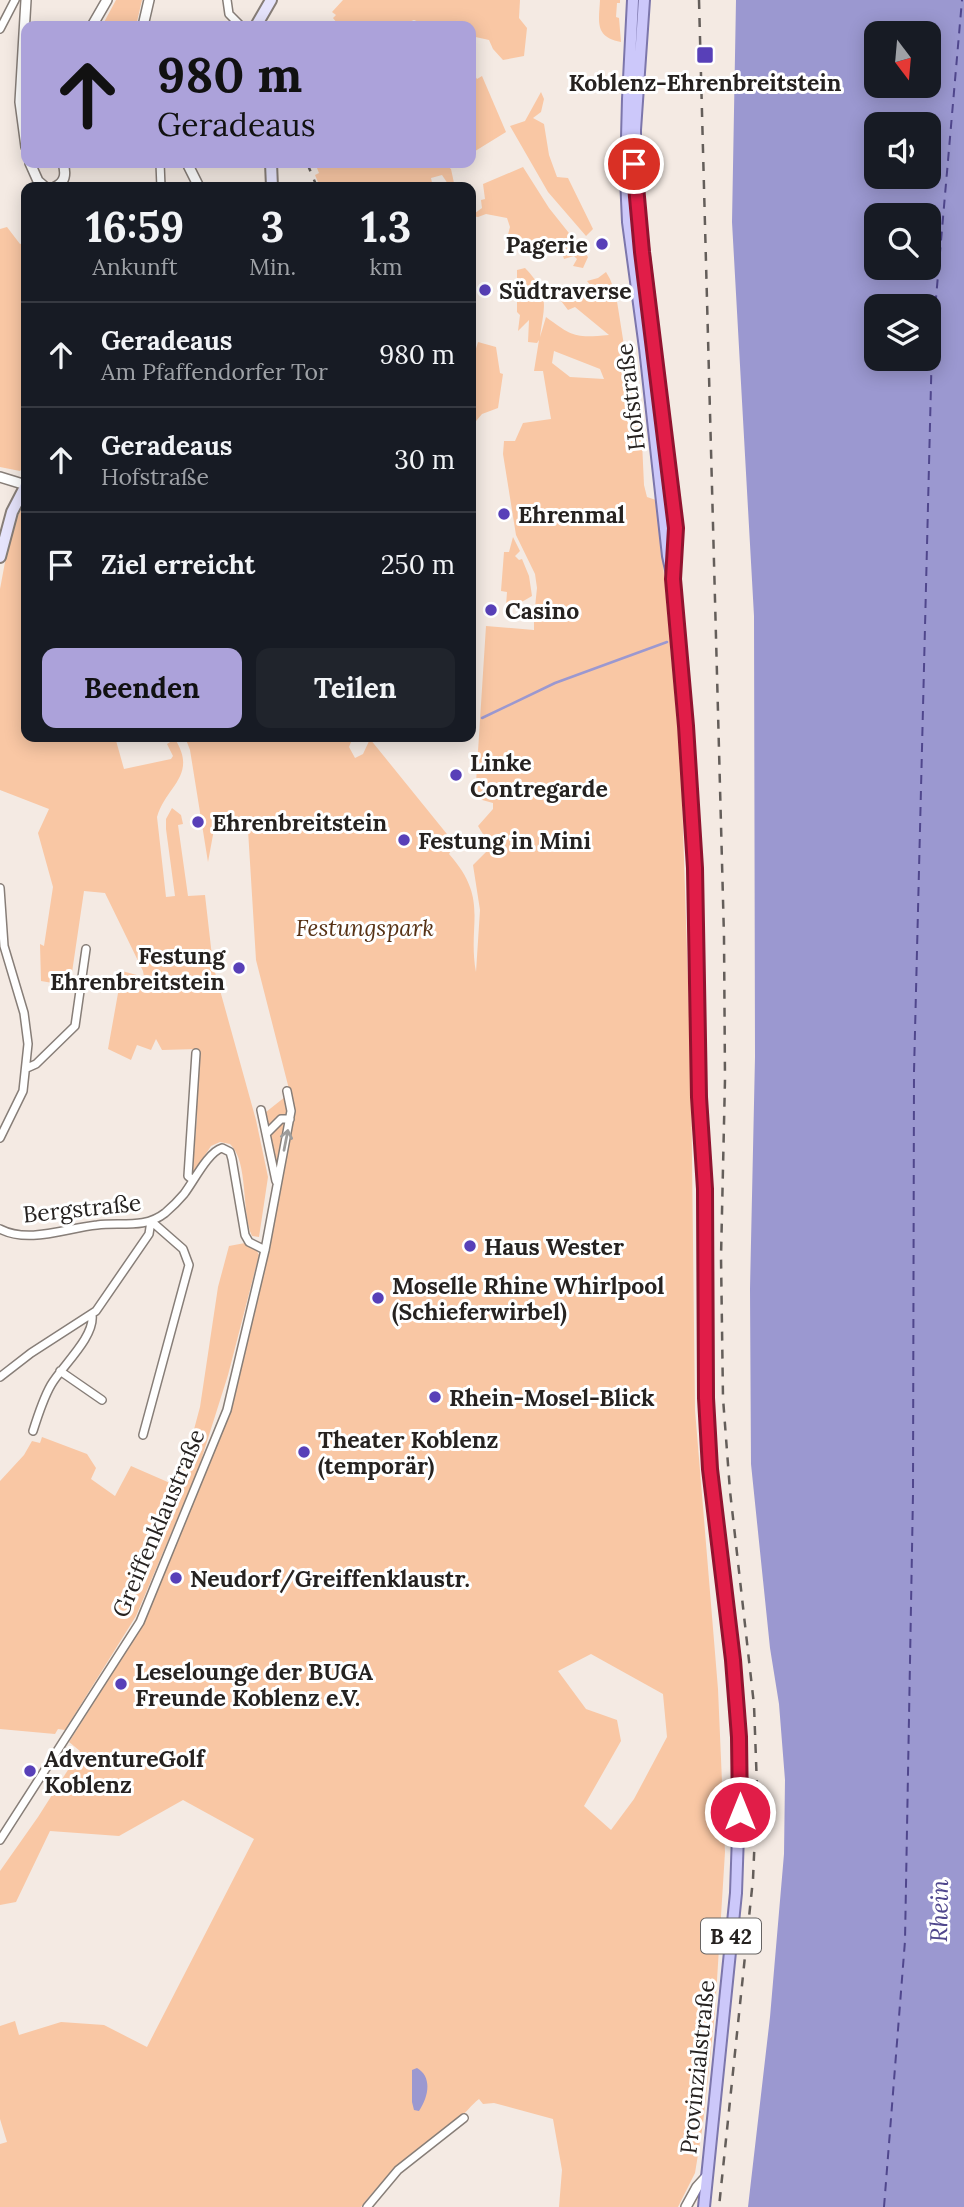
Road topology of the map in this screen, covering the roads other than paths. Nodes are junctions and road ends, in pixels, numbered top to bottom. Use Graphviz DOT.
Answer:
graph roads {
  1 [pos="15,0"];
  2 [pos="26,0"];
  3 [pos="107,0"];
  4 [pos="149,0"];
  5 [pos="227,0"];
  6 [pos="271,0"];
  7 [pos="633,0"];
  8 [pos="644,0"];
  9 [pos="25,21"];
  10 [pos="95,21"];
  11 [pos="144,21"];
  12 [pos="236,21"];
  13 [pos="259,21"];
  14 [pos="0,29"];
  15 [pos="21,85"];
  16 [pos="21,110"];
  17 [pos="0,477"];
  18 [pos="21,483"];
  19 [pos="21,495"];
  20 [pos="0,557"];
  21 [pos="673,579"];
  22 [pos="0,888"];
  23 [pos="86,949"];
  24 [pos="196,1053"];
  25 [pos="27,1068"];
  26 [pos="287,1091"];
  27 [pos="261,1110"];
  28 [pos="290,1119"];
  29 [pos="267,1133"];
  30 [pos="0,1138"];
  31 [pos="194,1181"];
  32 [pos="277,1189"];
  33 [pos="151,1221"];
  34 [pos="0,1229"];
  35 [pos="265,1250"];
  36 [pos="92,1315"];
  37 [pos="60,1371"];
  38 [pos="0,1377"];
  39 [pos="102,1401"];
  40 [pos="33,1431"];
  41 [pos="143,1435"];
  42 [pos="0,1840"];
  43 [pos="739,1847"];
  44 [pos="464,2118"];
  45 [pos="707,2176"];
  46 [pos="367,2207"];
  47 [pos="686,2207"];
  48 [pos="704,2207"];
  1 -- 14 [label="street"];
  2 -- 9 [label="street"];
  3 -- 10 [label="street"];
  4 -- 11 [label="street"];
  5 -- 12 [label="street"];
  6 -- 13 [label="main road"];
  7 -- 21 [label="main road, Hofstraße / B 42"];
  8 -- 21 [label="main road, Hofstraße / B 42"];
  15 -- 16 [label="street"];
  17 -- 18 [label="street"];
  19 -- 20 [label="main road"];
  21 -- 43 [label="main road, Hofstraße / B 42"];
  22 -- 25 [label="street"];
  23 -- 25 [label="street"];
  24 -- 31 [label="street"];
  25 -- 30 [label="street"];
  26 -- 28 [label="street, Greiffenklaustraße"];
  27 -- 29 [label="street, Greiffenklaustraße"];
  28 -- 29 [label="street"];
  32 -- 28 [label="street, Greiffenklaustraße, one-way"];
  29 -- 32 [label="street, Greiffenklaustraße"];
  31 -- 33 [label="street, Bergstraße"];
  31 -- 35 [label="street, Bergstraße"];
  32 -- 35 [label="street, Greiffenklaustraße"];
  33 -- 34 [label="street, Bergstraße"];
  33 -- 36 [label="street"];
  33 -- 41 [label="street"];
  35 -- 42 [label="street, Greiffenklaustraße"];
  36 -- 37 [label="street"];
  36 -- 38 [label="street"];
  37 -- 39 [label="street"];
  37 -- 40 [label="street"];
  43 -- 45 [label="main road, Provinzialstraße / B 42"];
  44 -- 46 [label="street"];
  45 -- 47 [label="street"];
  45 -- 48 [label="main road, Provinzialstraße / B 42"];
}
